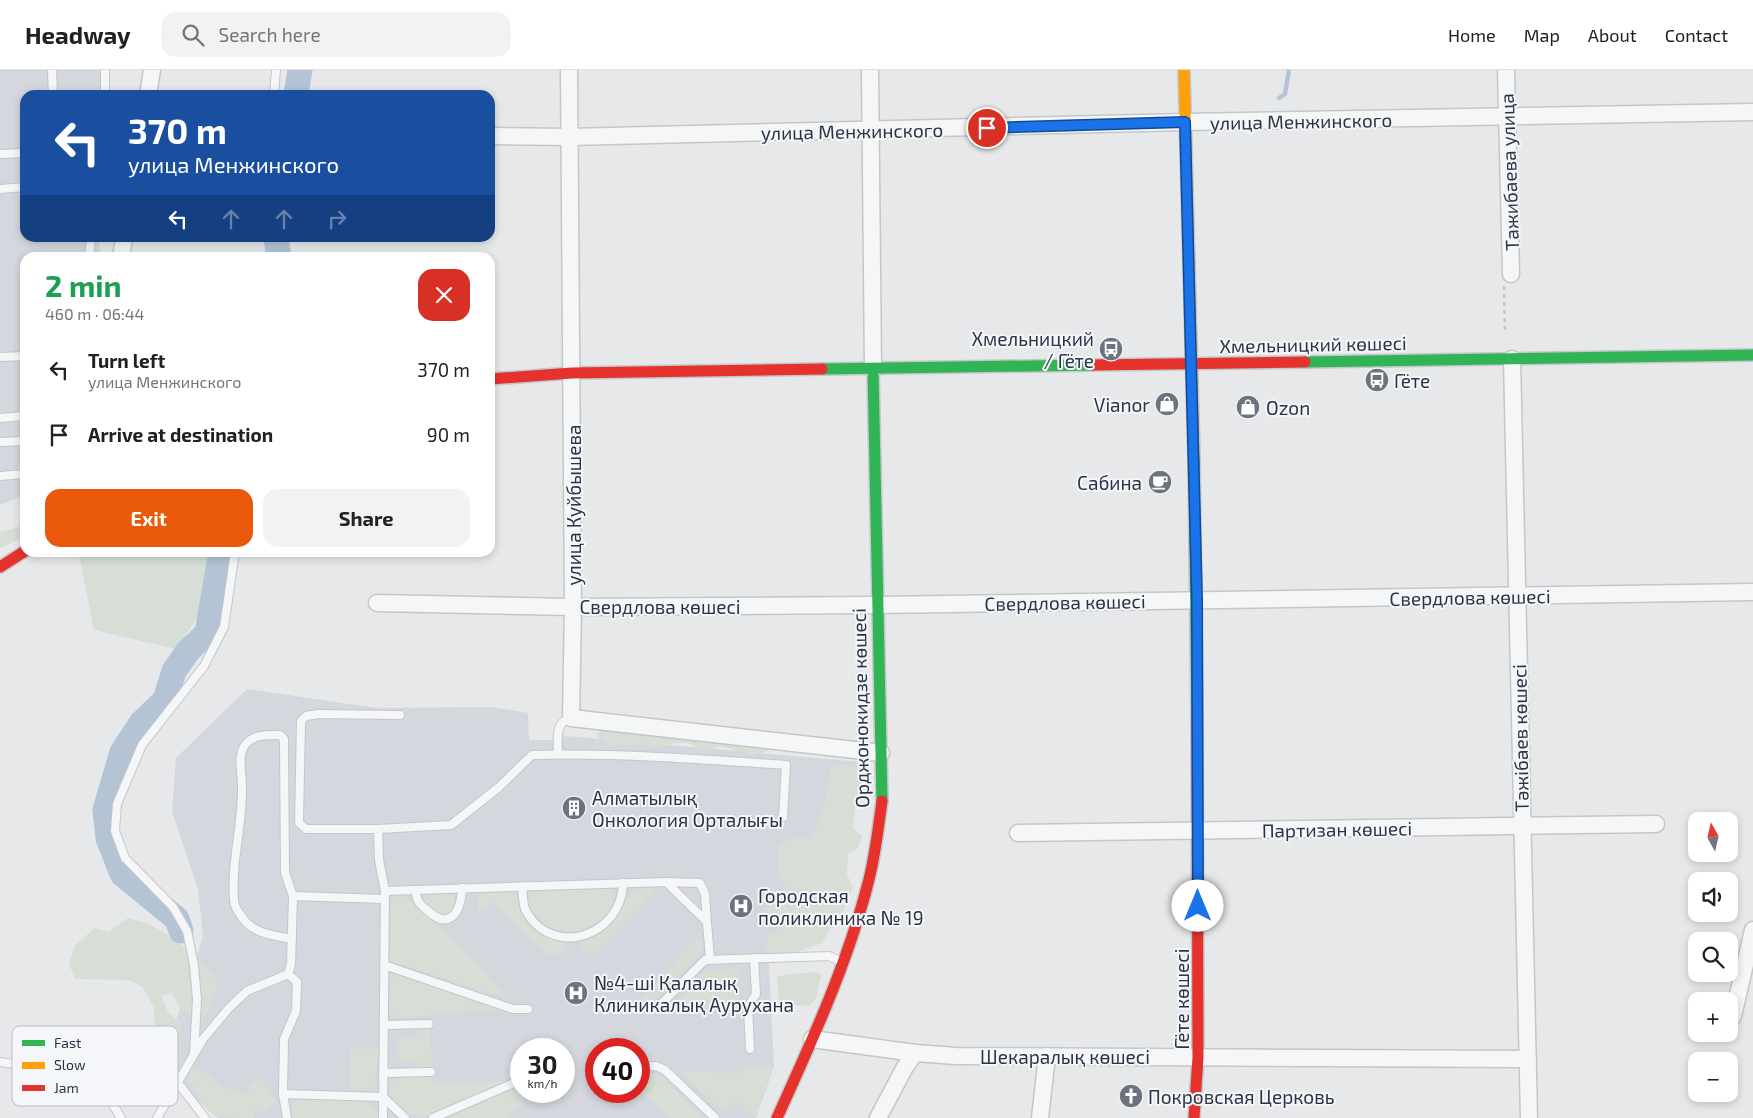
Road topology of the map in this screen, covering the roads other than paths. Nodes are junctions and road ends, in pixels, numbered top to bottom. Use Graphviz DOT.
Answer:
graph roads {
  1 [pos="52,70"];
  2 [pos="105,70"];
  3 [pos="152,70"];
  4 [pos="276,70"];
  5 [pos="569,70"];
  6 [pos="870,70"];
  7 [pos="1184,70"];
  8 [pos="1506,70"];
  9 [pos="53,90"];
  10 [pos="105,90"];
  11 [pos="149,90"];
  12 [pos="274,90"];
  13 [pos="1753,112"];
  14 [pos="1507,118"];
  15 [pos="1185,122"];
  16 [pos="872,131"];
  17 [pos="495,136"];
  18 [pos="570,137"];
  19 [pos="20,153"];
  20 [pos="0,154"];
  21 [pos="20,187"];
  22 [pos="0,188"];
  23 [pos="1511,274"];
  24 [pos="1753,355"];
  25 [pos="20,356"];
  26 [pos="0,357"];
  27 [pos="1512,359"];
  28 [pos="1192,364"];
  29 [pos="873,370"];
  30 [pos="572,373"];
  31 [pos="495,379"];
  32 [pos="20,416"];
  33 [pos="0,418"];
  34 [pos="20,441"];
  35 [pos="0,442"];
  36 [pos="20,474"];
  37 [pos="0,476"];
  38 [pos="20,553"];
  39 [pos="20,554"];
  40 [pos="234,557"];
  41 [pos="0,559"];
  42 [pos="0,567"];
  43 [pos="1753,592"];
  44 [pos="1519,596"];
  45 [pos="1197,600"];
  46 [pos="377,603"];
  47 [pos="877,605"];
  48 [pos="573,607"];
  49 [pos="400,715"];
  50 [pos="571,718"];
  51 [pos="882,753"];
  52 [pos="558,754"];
  53 [pos="783,817"];
  54 [pos="1656,824"];
  55 [pos="1521,827"];
  56 [pos="378,829"];
  57 [pos="1198,831"];
  58 [pos="1018,832"];
  59 [pos="666,882"];
  60 [pos="623,883"];
  61 [pos="522,886"];
  62 [pos="462,888"];
  63 [pos="416,890"];
  64 [pos="385,895"];
  65 [pos="293,896"];
  66 [pos="707,922"];
  67 [pos="1753,930"];
  68 [pos="292,938"];
  69 [pos="754,958"];
  70 [pos="710,959"];
  71 [pos="841,961"];
  72 [pos="384,965"];
  73 [pos="288,974"];
  74 [pos="1738,994"];
  75 [pos="628,1009"];
  76 [pos="528,1010"];
  77 [pos="429,1024"];
  78 [pos="384,1025"];
  79 [pos="812,1039"];
  80 [pos="750,1049"];
  81 [pos="915,1053"];
  82 [pos="1047,1056"];
  83 [pos="194,1057"];
  84 [pos="1198,1057"];
  85 [pos="1528,1059"];
  86 [pos="650,1066"];
  87 [pos="432,1072"];
  88 [pos="383,1073"];
  89 [pos="178,1083"];
  90 [pos="510,1085"];
  91 [pos="283,1094"];
  92 [pos="383,1097"];
  93 [pos="113,1106"];
  94 [pos="165,1106"];
  95 [pos="121,1118"];
  96 [pos="158,1118"];
  97 [pos="205,1118"];
  98 [pos="287,1118"];
  99 [pos="383,1118"];
  100 [pos="405,1118"];
  101 [pos="433,1118"];
  102 [pos="715,1118"];
  103 [pos="777,1118"];
  104 [pos="878,1118"];
  105 [pos="1040,1118"];
  106 [pos="1194,1118"];
  107 [pos="1529,1118"];
  1 -- 9 [label="lane"];
  2 -- 10 [label="lane"];
  3 -- 11 [label="street"];
  4 -- 12 [label="lane"];
  5 -- 18 [label="street, улица Куйбышева"];
  6 -- 16 [label="street"];
  7 -- 15 [label="main road, Гёте көшесі"];
  8 -- 14 [label="street, Тажибаева улица"];
  13 -- 14 [label="street, улица Менжинского"];
  14 -- 15 [label="street, улица Менжинского"];
  14 -- 23 [label="street, Тажибаева улица"];
  15 -- 16 [label="street, улица Менжинского"];
  15 -- 28 [label="main road, Гёте көшесі"];
  16 -- 18 [label="street, улица Менжинского"];
  16 -- 29 [label="street"];
  17 -- 18 [label="street, улица Менжинского"];
  18 -- 30 [label="street, улица Куйбышева"];
  19 -- 20 [label="lane"];
  21 -- 22 [label="lane"];
  24 -- 27 [label="main road, Хмельницкий көшесі"];
  25 -- 26 [label="lane"];
  27 -- 28 [label="main road, Хмельницкий көшесі"];
  27 -- 44 [label="street, Тәжібаев көшесі"];
  28 -- 29 [label="main road, Хмельницкий көшесі"];
  28 -- 45 [label="main road, Гёте көшесі"];
  29 -- 30 [label="main road, Хмельницкий көшесі"];
  29 -- 47 [label="main road, Орджонокидзе көшесі"];
  30 -- 31 [label="main road, Хмельницкий көшесі"];
  30 -- 48 [label="street, улица Куйбышева"];
  32 -- 33 [label="lane"];
  34 -- 35 [label="lane"];
  36 -- 37 [label="lane"];
  38 -- 41 [label="main road"];
  39 -- 42 [label="main road"];
  40 -- 83 [label="lane"];
  43 -- 44 [label="street, Свердлова көшесі"];
  44 -- 45 [label="street, Свердлова көшесі"];
  44 -- 55 [label="street, Тәжібаев көшесі"];
  45 -- 47 [label="street, Свердлова көшесі"];
  45 -- 57 [label="main road, Гёте көшесі"];
  46 -- 48 [label="street, Свердлова көшесі"];
  47 -- 48 [label="street, Свердлова көшесі"];
  47 -- 51 [label="main road, Орджонокидзе көшесі"];
  48 -- 50 [label="street, улица Куйбышева"];
  49 -- 56 [label="lane"];
  50 -- 51 [label="street"];
  50 -- 52 [label="lane"];
  51 -- 71 [label="main road, Орджонокидзе көшесі"];
  52 -- 53 [label="lane"];
  52 -- 56 [label="lane"];
  54 -- 55 [label="street, Партизан көшесі"];
  55 -- 57 [label="street, Партизан көшесі"];
  55 -- 85 [label="street, Тәжібаев көшесі"];
  56 -- 64 [label="lane"];
  57 -- 58 [label="street, Партизан көшесі"];
  57 -- 84 [label="main road, Гёте көшесі"];
  59 -- 60 [label="lane"];
  59 -- 66 [label="lane"];
  59 -- 66 [label="lane"];
  60 -- 61 [label="lane"];
  60 -- 61 [label="lane"];
  61 -- 62 [label="lane"];
  62 -- 63 [label="lane"];
  62 -- 63 [label="lane"];
  63 -- 64 [label="lane"];
  64 -- 65 [label="lane"];
  64 -- 72 [label="lane"];
  65 -- 68 [label="lane"];
  65 -- 68 [label="lane"];
  66 -- 70 [label="lane"];
  67 -- 74 [label="street"];
  68 -- 73 [label="lane"];
  69 -- 70 [label="lane"];
  69 -- 71 [label="lane"];
  69 -- 80 [label="lane"];
  70 -- 75 [label="lane"];
  71 -- 79 [label="main road, Орджонокидзе көшесі"];
  72 -- 76 [label="lane"];
  72 -- 78 [label="lane"];
  73 -- 83 [label="lane"];
  73 -- 91 [label="lane"];
  77 -- 78 [label="lane"];
  78 -- 88 [label="lane"];
  79 -- 81 [label="street, Шекаралық көшесі"];
  79 -- 103 [label="main road, Орджонокидзе көшесі"];
  81 -- 82 [label="street, Шекаралық көшесі"];
  81 -- 104 [label="street"];
  82 -- 84 [label="street, Шекаралық көшесі"];
  82 -- 105 [label="street"];
  83 -- 89 [label="lane"];
  84 -- 85 [label="street, Шекаралық көшесі"];
  84 -- 106 [label="main road, Гёте көшесі"];
  85 -- 107 [label="street, Тәжібаев көшесі"];
  86 -- 102 [label="lane"];
  87 -- 88 [label="lane"];
  88 -- 92 [label="lane"];
  89 -- 97 [label="lane"];
  90 -- 101 [label="lane"];
  91 -- 92 [label="lane"];
  91 -- 98 [label="lane"];
  92 -- 99 [label="lane"];
  92 -- 100 [label="lane"];
  93 -- 95 [label="lane"];
  94 -- 96 [label="lane"];
}
